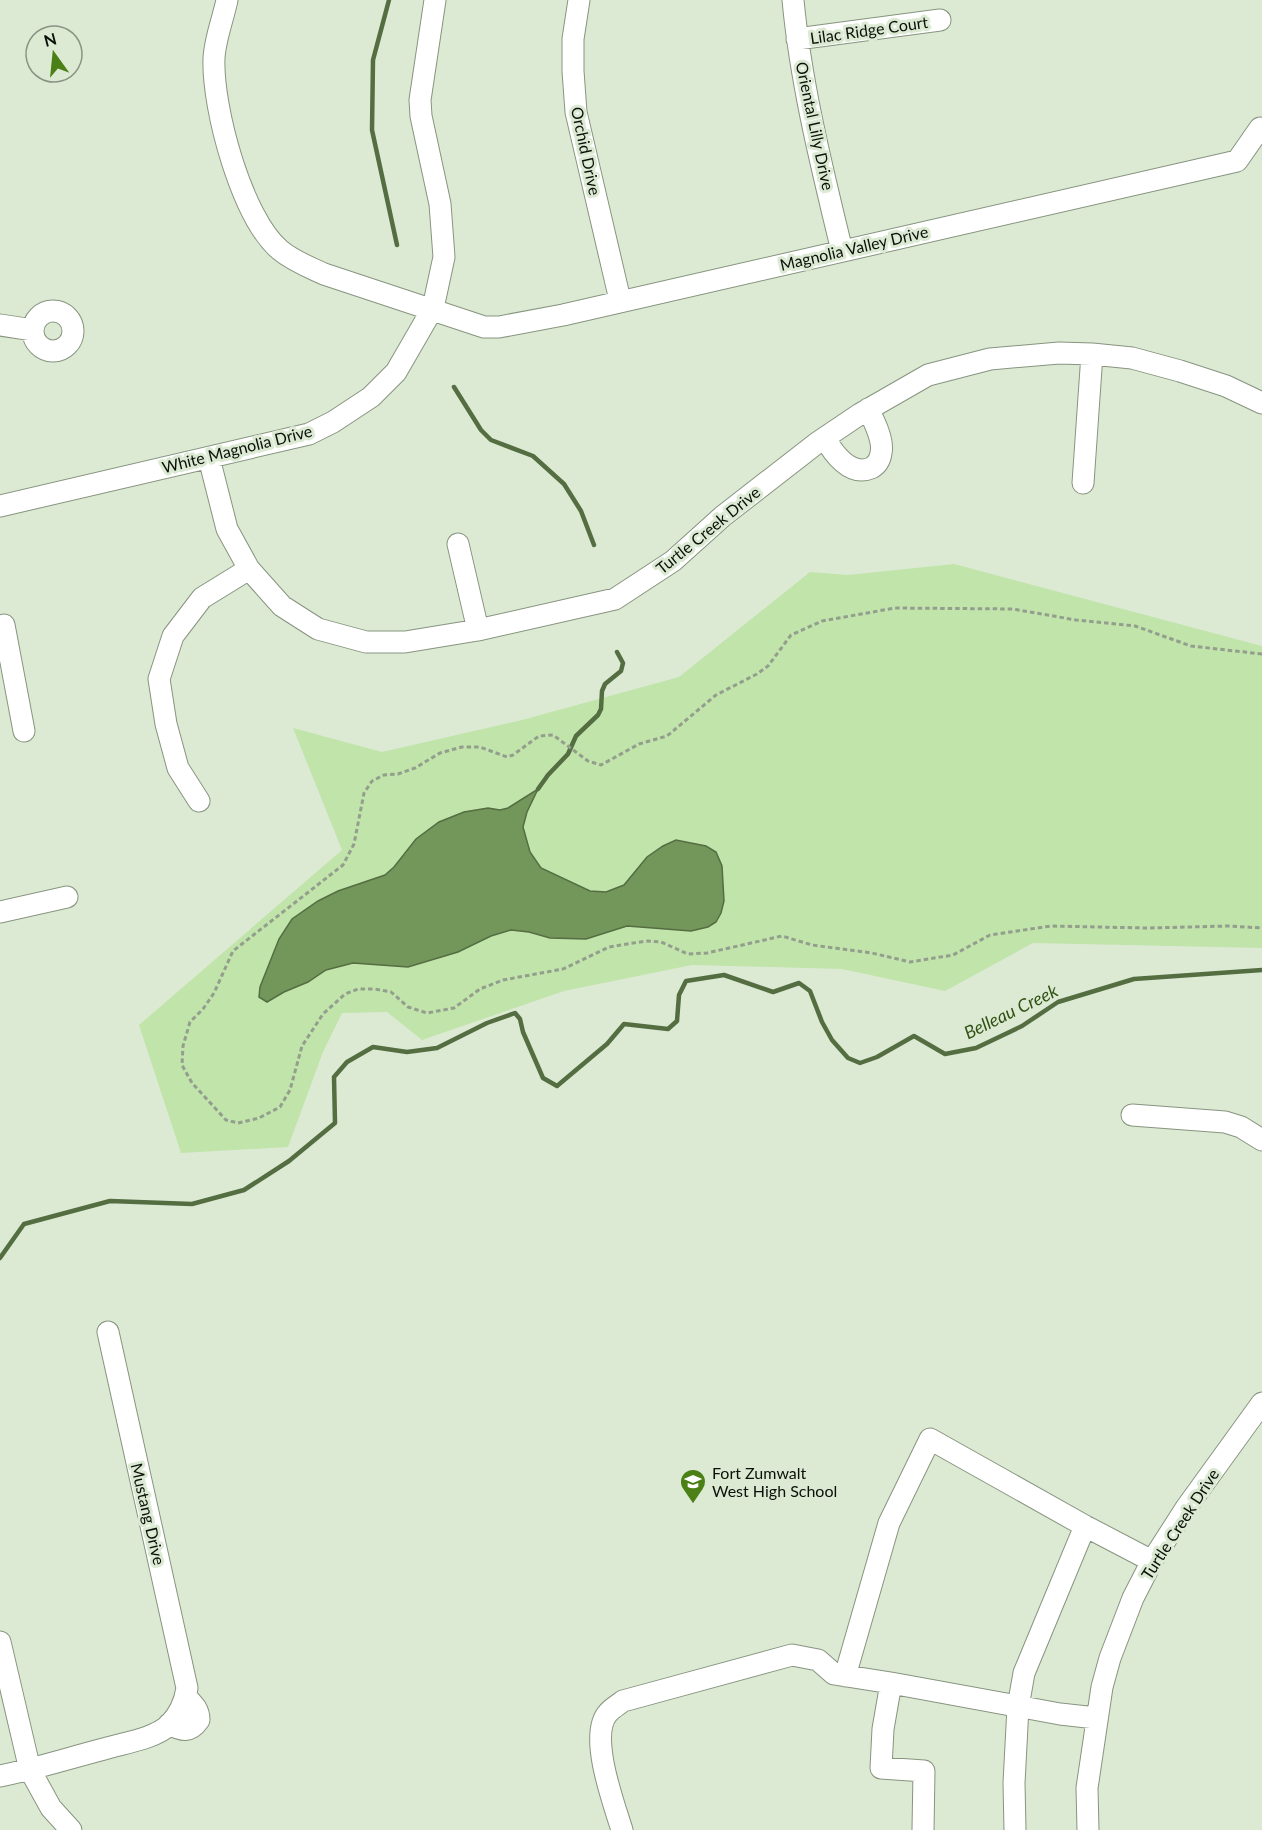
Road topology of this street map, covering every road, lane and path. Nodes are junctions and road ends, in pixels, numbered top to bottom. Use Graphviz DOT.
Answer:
graph roads {
  1 [pos="227,0"];
  2 [pos="435,0"];
  3 [pos="579,0"];
  4 [pos="793,0"];
  5 [pos="940,20"];
  6 [pos="797,39"];
  7 [pos="1260,128"];
  8 [pos="842,251"];
  9 [pos="620,300"];
  10 [pos="433,308"];
  11 [pos="0,325"];
  12 [pos="33,330"];
  13 [pos="1092,354"];
  14 [pos="1262,403"];
  15 [pos="868,409"];
  16 [pos="825,438"];
  17 [pos="209,458"];
  18 [pos="1083,483"];
  19 [pos="0,506"];
  20 [pos="458,544"];
  21 [pos="249,569"];
  22 [pos="1,620"];
  23 [pos="478,630"];
  24 [pos="1262,654"];
  25 [pos="24,731"];
  26 [pos="199,801"];
  27 [pos="67,897"];
  28 [pos="0,912"];
  29 [pos="1262,928"];
  30 [pos="1132,1115"];
  31 [pos="1262,1140"];
  32 [pos="108,1332"];
  33 [pos="1262,1403"];
  34 [pos="1085,1526"];
  35 [pos="1152,1561"];
  36 [pos="0,1642"];
  37 [pos="845,1676"];
  38 [pos="891,1683"];
  39 [pos="1018,1707"];
  40 [pos="1096,1718"];
  41 [pos="30,1770"];
  42 [pos="0,1776"];
  43 [pos="71,1830"];
  44 [pos="622,1830"];
  45 [pos="923,1830"];
  46 [pos="1015,1830"];
  47 [pos="1088,1830"];
  1 -- 10 [label="street, Magnolia Valley Drive"];
  2 -- 10 [label="street, White Magnolia Drive"];
  3 -- 9 [label="street, Orchid Drive"];
  4 -- 6 [label="street, Oriental Lilly Drive"];
  5 -- 6 [label="street, Lilac Ridge Court"];
  6 -- 8 [label="street, Oriental Lilly Drive"];
  7 -- 8 [label="street, Magnolia Valley Drive"];
  8 -- 9 [label="street, Magnolia Valley Drive"];
  9 -- 10 [label="street, Magnolia Valley Drive"];
  10 -- 17 [label="street, White Magnolia Drive"];
  11 -- 12 [label="street"];
  13 -- 14 [label="street, Turtle Creek Drive"];
  13 -- 15 [label="street, Turtle Creek Drive"];
  13 -- 18 [label="street"];
  15 -- 16 [label="street, Turtle Creek Drive"];
  15 -- 16 [label="street"];
  16 -- 23 [label="street, Turtle Creek Drive"];
  17 -- 19 [label="street, White Magnolia Drive"];
  17 -- 21 [label="street, Turtle Creek Drive"];
  20 -- 23 [label="street"];
  21 -- 23 [label="street, Turtle Creek Drive"];
  21 -- 26 [label="street"];
  22 -- 25 [label="street"];
  24 -- 29 [label="path"];
  27 -- 28 [label="street"];
  30 -- 31 [label="street"];
  32 -- 41 [label="street, Mustang Drive"];
  33 -- 35 [label="street, Turtle Creek Drive"];
  34 -- 35 [label="street"];
  34 -- 37 [label="street"];
  34 -- 39 [label="street"];
  35 -- 40 [label="street, Turtle Creek Drive"];
  36 -- 41 [label="street"];
  37 -- 38 [label="street"];
  37 -- 44 [label="street"];
  38 -- 39 [label="street"];
  38 -- 45 [label="street"];
  39 -- 40 [label="street"];
  39 -- 46 [label="street"];
  40 -- 47 [label="street, Turtle Creek Drive"];
  41 -- 42 [label="street, Mustang Drive"];
  41 -- 43 [label="street"];
}
